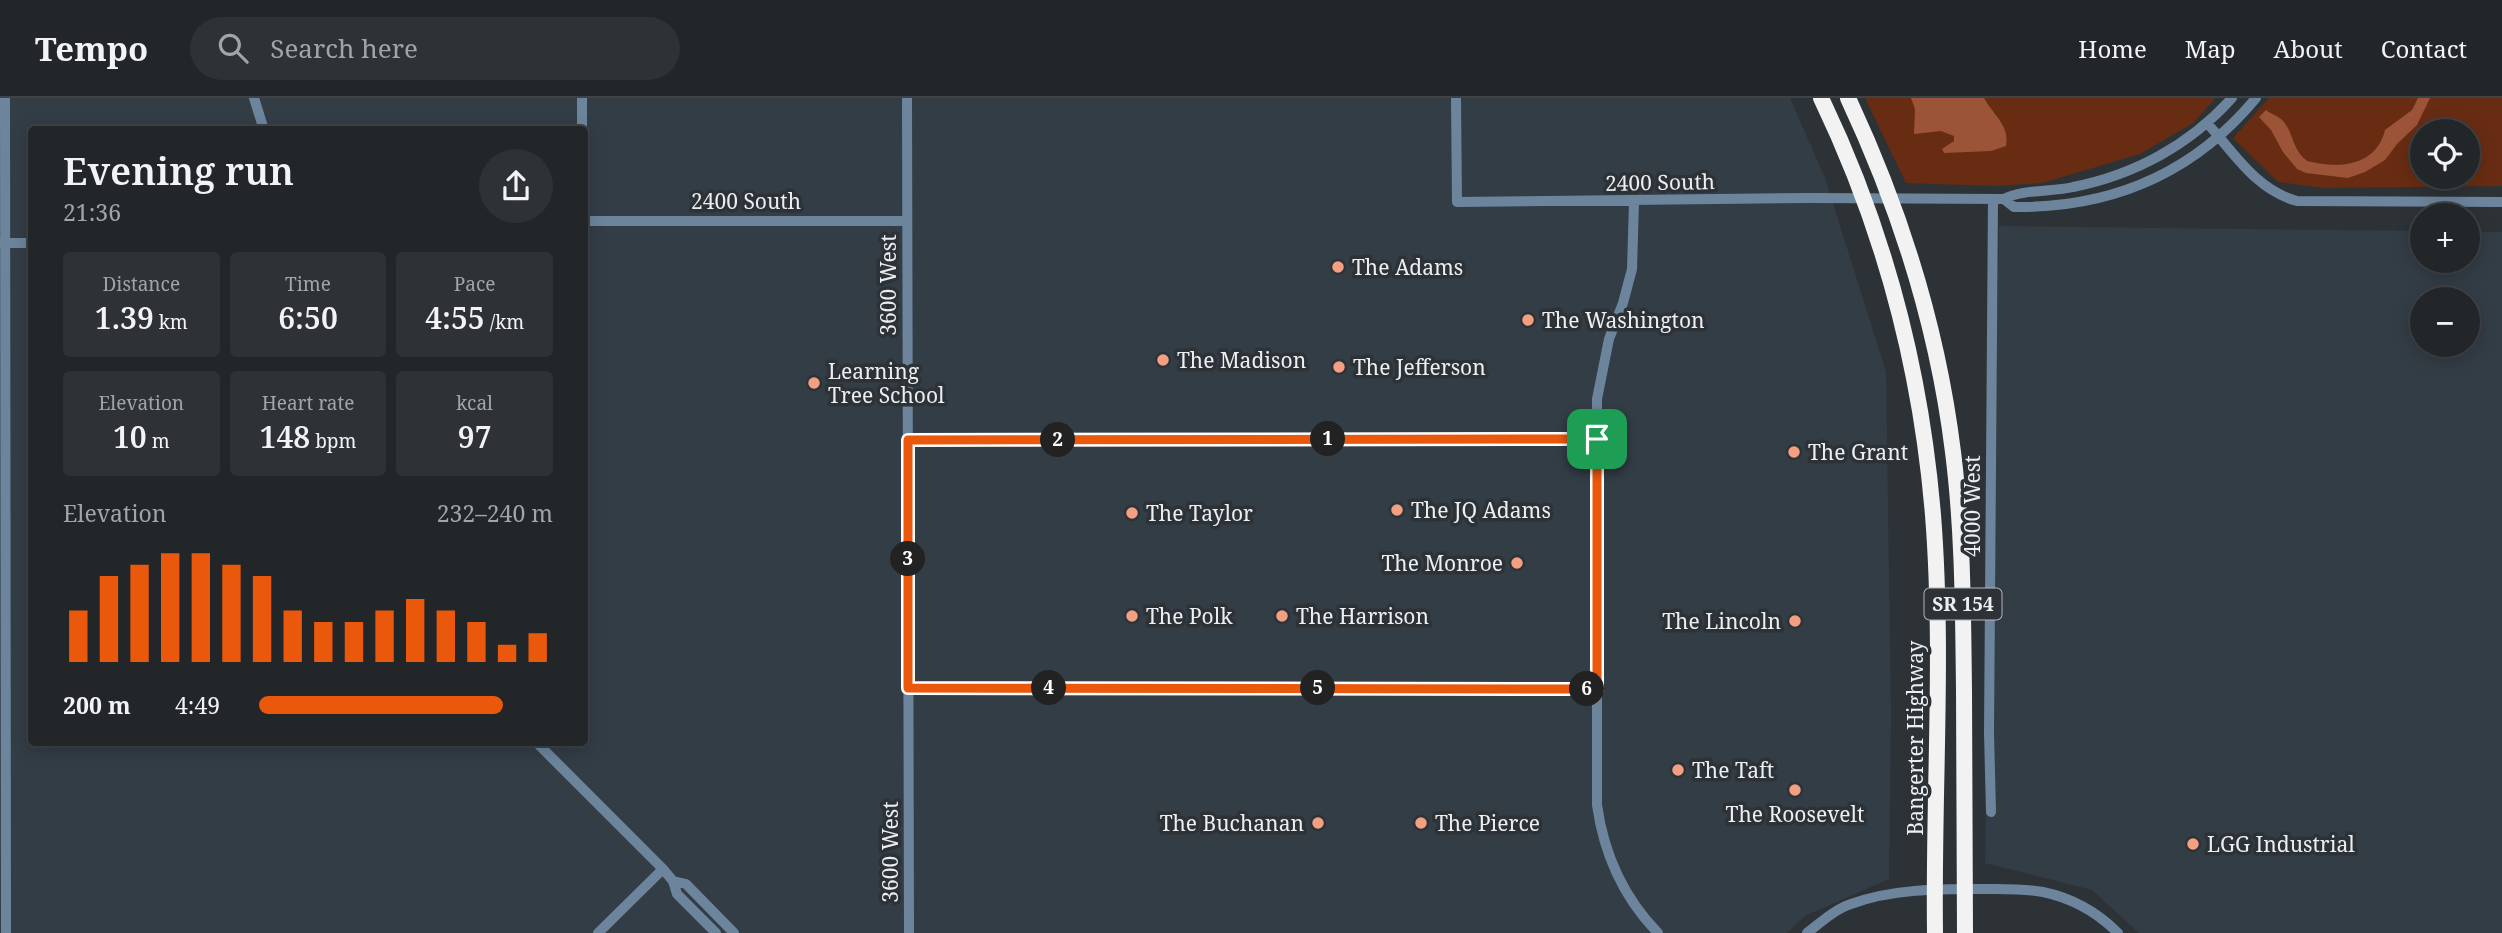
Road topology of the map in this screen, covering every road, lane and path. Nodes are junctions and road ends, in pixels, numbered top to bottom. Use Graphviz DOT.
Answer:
graph roads {
  1 [pos="5,98"];
  2 [pos="254,98"];
  3 [pos="582,98"];
  4 [pos="907,98"];
  5 [pos="1456,98"];
  6 [pos="1821,98"];
  7 [pos="1848,98"];
  8 [pos="2232,98"];
  9 [pos="2256,98"];
  10 [pos="2207,123"];
  11 [pos="263,126"];
  12 [pos="582,126"];
  13 [pos="2219,137"];
  14 [pos="1890,199"];
  15 [pos="1999,199"];
  16 [pos="1865,200"];
  17 [pos="1634,202"];
  18 [pos="2502,202"];
  19 [pos="588,221"];
  20 [pos="908,221"];
  21 [pos="2,243"];
  22 [pos="28,243"];
  23 [pos="1597,439"];
  24 [pos="908,440"];
  25 [pos="908,688"];
  26 [pos="1597,689"];
  27 [pos="541,746"];
  28 [pos="1991,812"];
  29 [pos="663,869"];
  30 [pos="673,881"];
  31 [pos="1965,889"];
  32 [pos="1935,890"];
  33 [pos="1935,931"];
  34 [pos="6,933"];
  35 [pos="598,933"];
  36 [pos="716,933"];
  37 [pos="734,933"];
  38 [pos="909,933"];
  39 [pos="1658,933"];
  40 [pos="1807,933"];
  41 [pos="1965,933"];
  42 [pos="2118,933"];
  1 -- 21 [label="street"];
  2 -- 11 [label="street"];
  3 -- 12 [label="street"];
  4 -- 20 [label="street, 3600 West"];
  5 -- 17 [label="street, 2400 South"];
  6 -- 16 [label="highway, Bangerter Highway / SR 154"];
  7 -- 14 [label="highway, SR 154"];
  8 -- 10 [label="street"];
  9 -- 13 [label="street"];
  10 -- 13 [label="street"];
  10 -- 15 [label="street"];
  13 -- 15 [label="street"];
  13 -- 18 [label="street"];
  14 -- 15 [label="street, 2400 South"];
  14 -- 16 [label="street, 2400 South"];
  14 -- 31 [label="highway, SR 154"];
  15 -- 28 [label="street, 4000 West"];
  16 -- 17 [label="street, 2400 South"];
  16 -- 32 [label="highway, Bangerter Highway / SR 154"];
  17 -- 23 [label="street"];
  19 -- 20 [label="street, 2400 South"];
  20 -- 24 [label="street, 3600 West"];
  21 -- 22 [label="street"];
  21 -- 34 [label="street"];
  23 -- 24 [label="street"];
  23 -- 26 [label="street"];
  24 -- 25 [label="street, 3600 West"];
  25 -- 26 [label="street"];
  25 -- 38 [label="street, 3600 West"];
  26 -- 39 [label="street"];
  27 -- 29 [label="street"];
  29 -- 30 [label="street"];
  29 -- 35 [label="street"];
  30 -- 36 [label="street"];
  30 -- 37 [label="street"];
  31 -- 32 [label="street"];
  31 -- 41 [label="highway, SR 154"];
  31 -- 42 [label="street"];
  32 -- 33 [label="highway, Bangerter Highway / SR 154"];
  32 -- 40 [label="street"];
}
